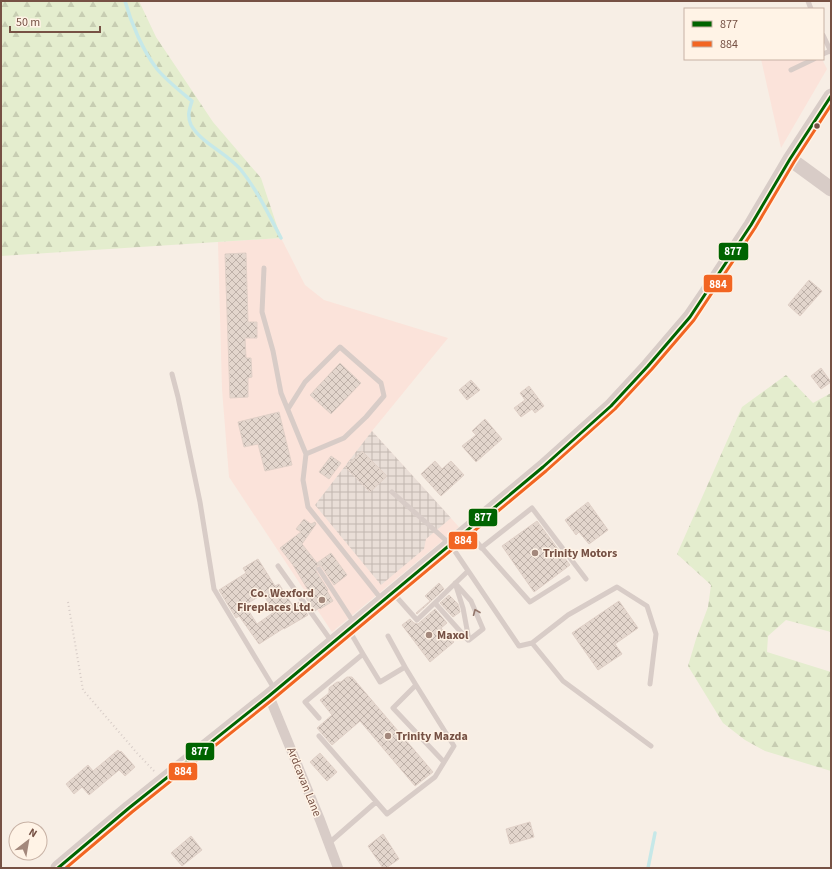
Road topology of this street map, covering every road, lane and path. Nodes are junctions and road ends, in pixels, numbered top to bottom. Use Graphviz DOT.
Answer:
graph roads {
  1 [pos="824,37"];
  2 [pos="830,52"];
  3 [pos="812,60"];
  4 [pos="790,70"];
  5 [pos="831,96"];
  6 [pos="790,159"];
  7 [pos="831,189"];
  8 [pos="264,268"];
  9 [pos="172,374"];
  10 [pos="288,409"];
  11 [pos="306,454"];
  12 [pos="392,492"];
  13 [pos="466,531"];
  14 [pos="450,544"];
  15 [pos="481,548"];
  16 [pos="278,566"];
  17 [pos="319,569"];
  18 [pos="468,571"];
  19 [pos="568,578"];
  20 [pos="586,579"];
  21 [pos="455,584"];
  22 [pos="388,596"];
  23 [pos="68,602"];
  24 [pos="435,603"];
  25 [pos="352,627"];
  26 [pos="388,636"];
  27 [pos="469,640"];
  28 [pos="332,643"];
  29 [pos="532,643"];
  30 [pos="363,654"];
  31 [pos="405,667"];
  32 [pos="650,684"];
  33 [pos="416,685"];
  34 [pos="272,693"];
  35 [pos="319,718"];
  36 [pos="319,736"];
  37 [pos="650,746"];
  38 [pos="444,762"];
  39 [pos="164,781"];
  40 [pos="376,802"];
  41 [pos="329,843"];
  42 [pos="58,868"];
  43 [pos="338,868"];
  1 -- 2 [label="lane"];
  3 -- 4 [label="lane"];
  5 -- 6 [label="main road"];
  6 -- 7 [label="main road"];
  6 -- 13 [label="main road"];
  8 -- 10 [label="lane"];
  9 -- 34 [label="lane"];
  10 -- 11 [label="lane"];
  10 -- 11 [label="lane"];
  11 -- 22 [label="lane"];
  12 -- 14 [label="lane"];
  13 -- 14 [label="main road"];
  13 -- 15 [label="lane"];
  14 -- 18 [label="lane"];
  14 -- 22 [label="main road"];
  15 -- 19 [label="lane"];
  15 -- 20 [label="lane"];
  16 -- 28 [label="lane"];
  17 -- 25 [label="lane"];
  18 -- 21 [label="lane"];
  18 -- 29 [label="lane"];
  21 -- 24 [label="lane"];
  21 -- 27 [label="lane"];
  27 -- 21 [label="lane, one-way"];
  22 -- 24 [label="lane"];
  22 -- 25 [label="main road"];
  23 -- 39 [label="path"];
  24 -- 27 [label="lane"];
  25 -- 28 [label="main road"];
  25 -- 30 [label="lane"];
  26 -- 31 [label="lane"];
  28 -- 34 [label="main road"];
  29 -- 32 [label="lane"];
  29 -- 37 [label="lane"];
  30 -- 31 [label="lane"];
  30 -- 35 [label="lane"];
  31 -- 33 [label="lane"];
  33 -- 38 [label="lane"];
  33 -- 38 [label="lane"];
  34 -- 39 [label="main road"];
  34 -- 41 [label="street, Ardcavan Lane"];
  36 -- 40 [label="lane"];
  38 -- 40 [label="lane"];
  39 -- 42 [label="main road"];
  40 -- 41 [label="lane"];
  41 -- 43 [label="street, Ardcavan Lane"];
}
